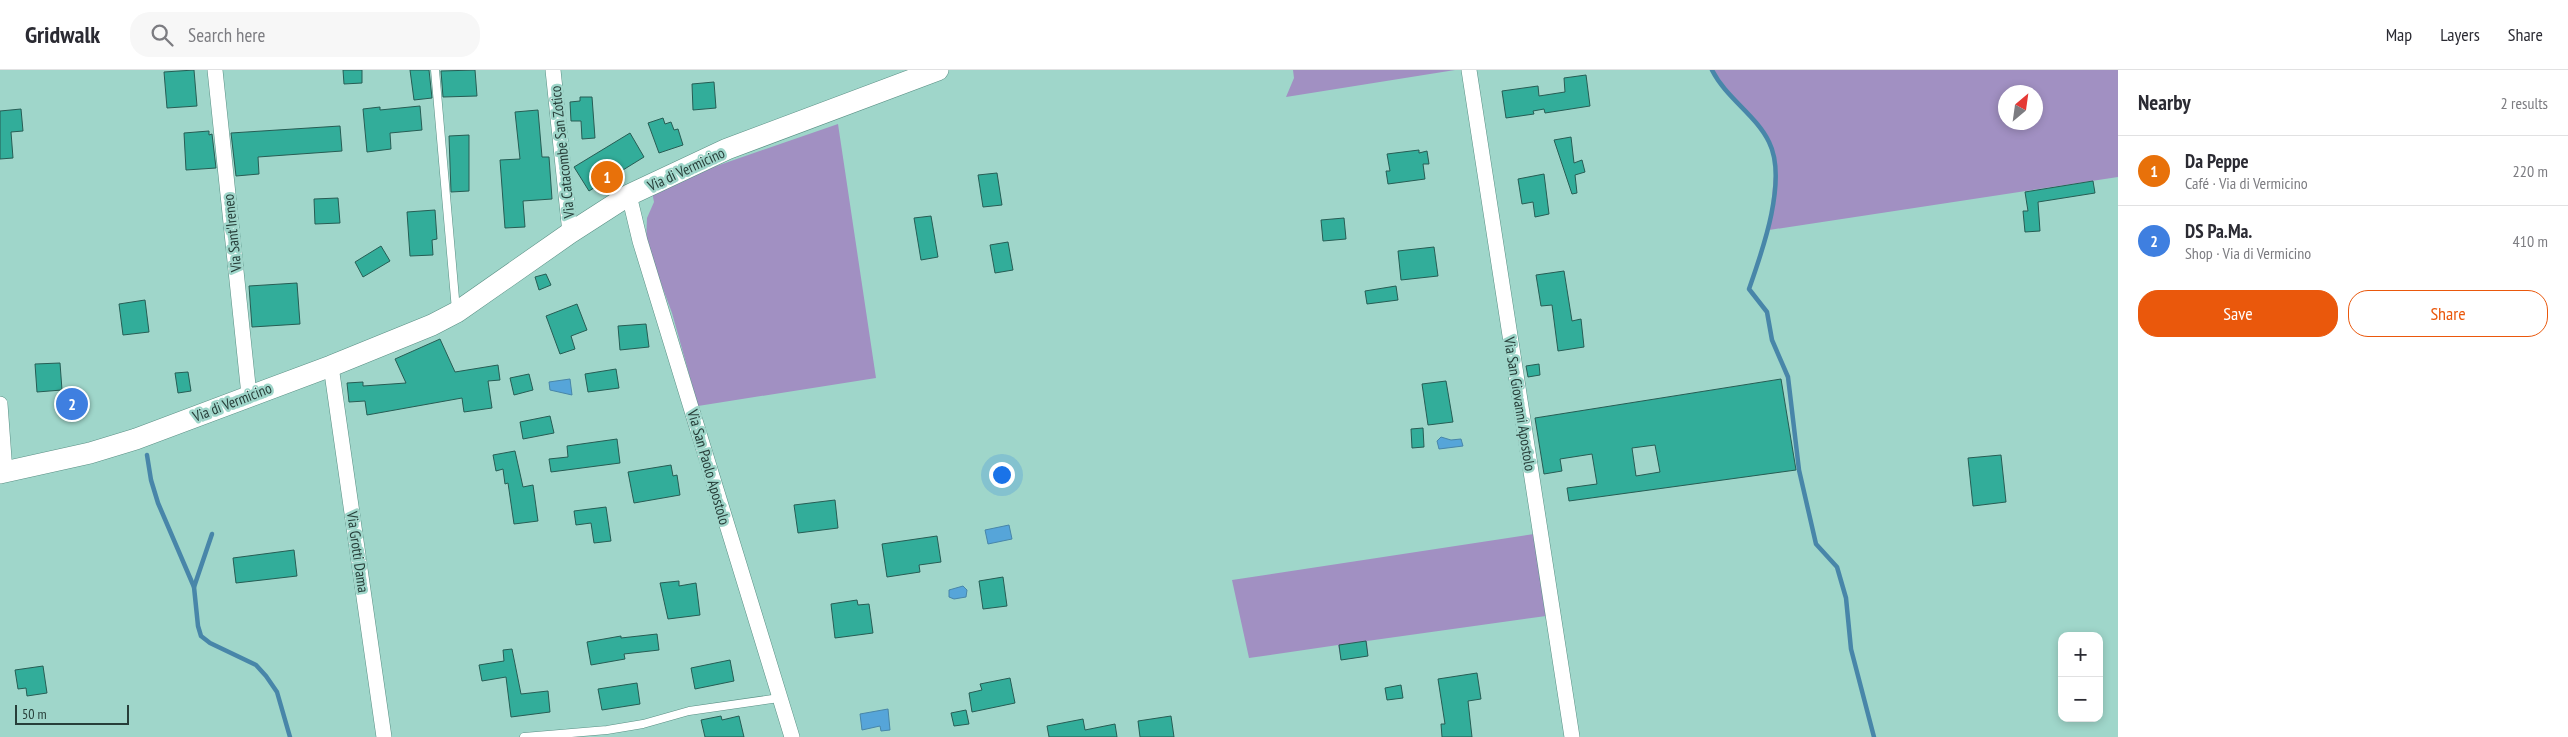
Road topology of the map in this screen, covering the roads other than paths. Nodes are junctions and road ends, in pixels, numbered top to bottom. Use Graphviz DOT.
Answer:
graph roads {
  1 [pos="215,70"];
  2 [pos="435,70"];
  3 [pos="553,70"];
  4 [pos="938,70"];
  5 [pos="1469,70"];
  6 [pos="630,195"];
  7 [pos="570,233"];
  8 [pos="457,312"];
  9 [pos="331,366"];
  10 [pos="249,395"];
  11 [pos="0,404"];
  12 [pos="3,472"];
  13 [pos="779,698"];
  14 [pos="384,737"];
  15 [pos="524,737"];
  16 [pos="792,737"];
  17 [pos="1572,737"];
  1 -- 10 [label="street, Via Sant'Ireneo"];
  2 -- 8 [label="lane"];
  3 -- 7 [label="street, Via Catacombe San Zotico"];
  4 -- 6 [label="main road, Via di Vermicino"];
  5 -- 17 [label="street, Via San Giovanni Apostolo"];
  6 -- 7 [label="main road, Via di Vermicino"];
  6 -- 13 [label="street, Via San Paolo Apostolo"];
  7 -- 8 [label="main road, Via di Vermicino"];
  8 -- 9 [label="main road, Via di Vermicino"];
  9 -- 10 [label="main road, Via di Vermicino"];
  9 -- 14 [label="street, Via Grotti Dama"];
  10 -- 12 [label="main road, Via di Vermicino"];
  11 -- 12 [label="street"];
  13 -- 15 [label="lane"];
  13 -- 16 [label="street, Via San Paolo Apostolo"];
}
